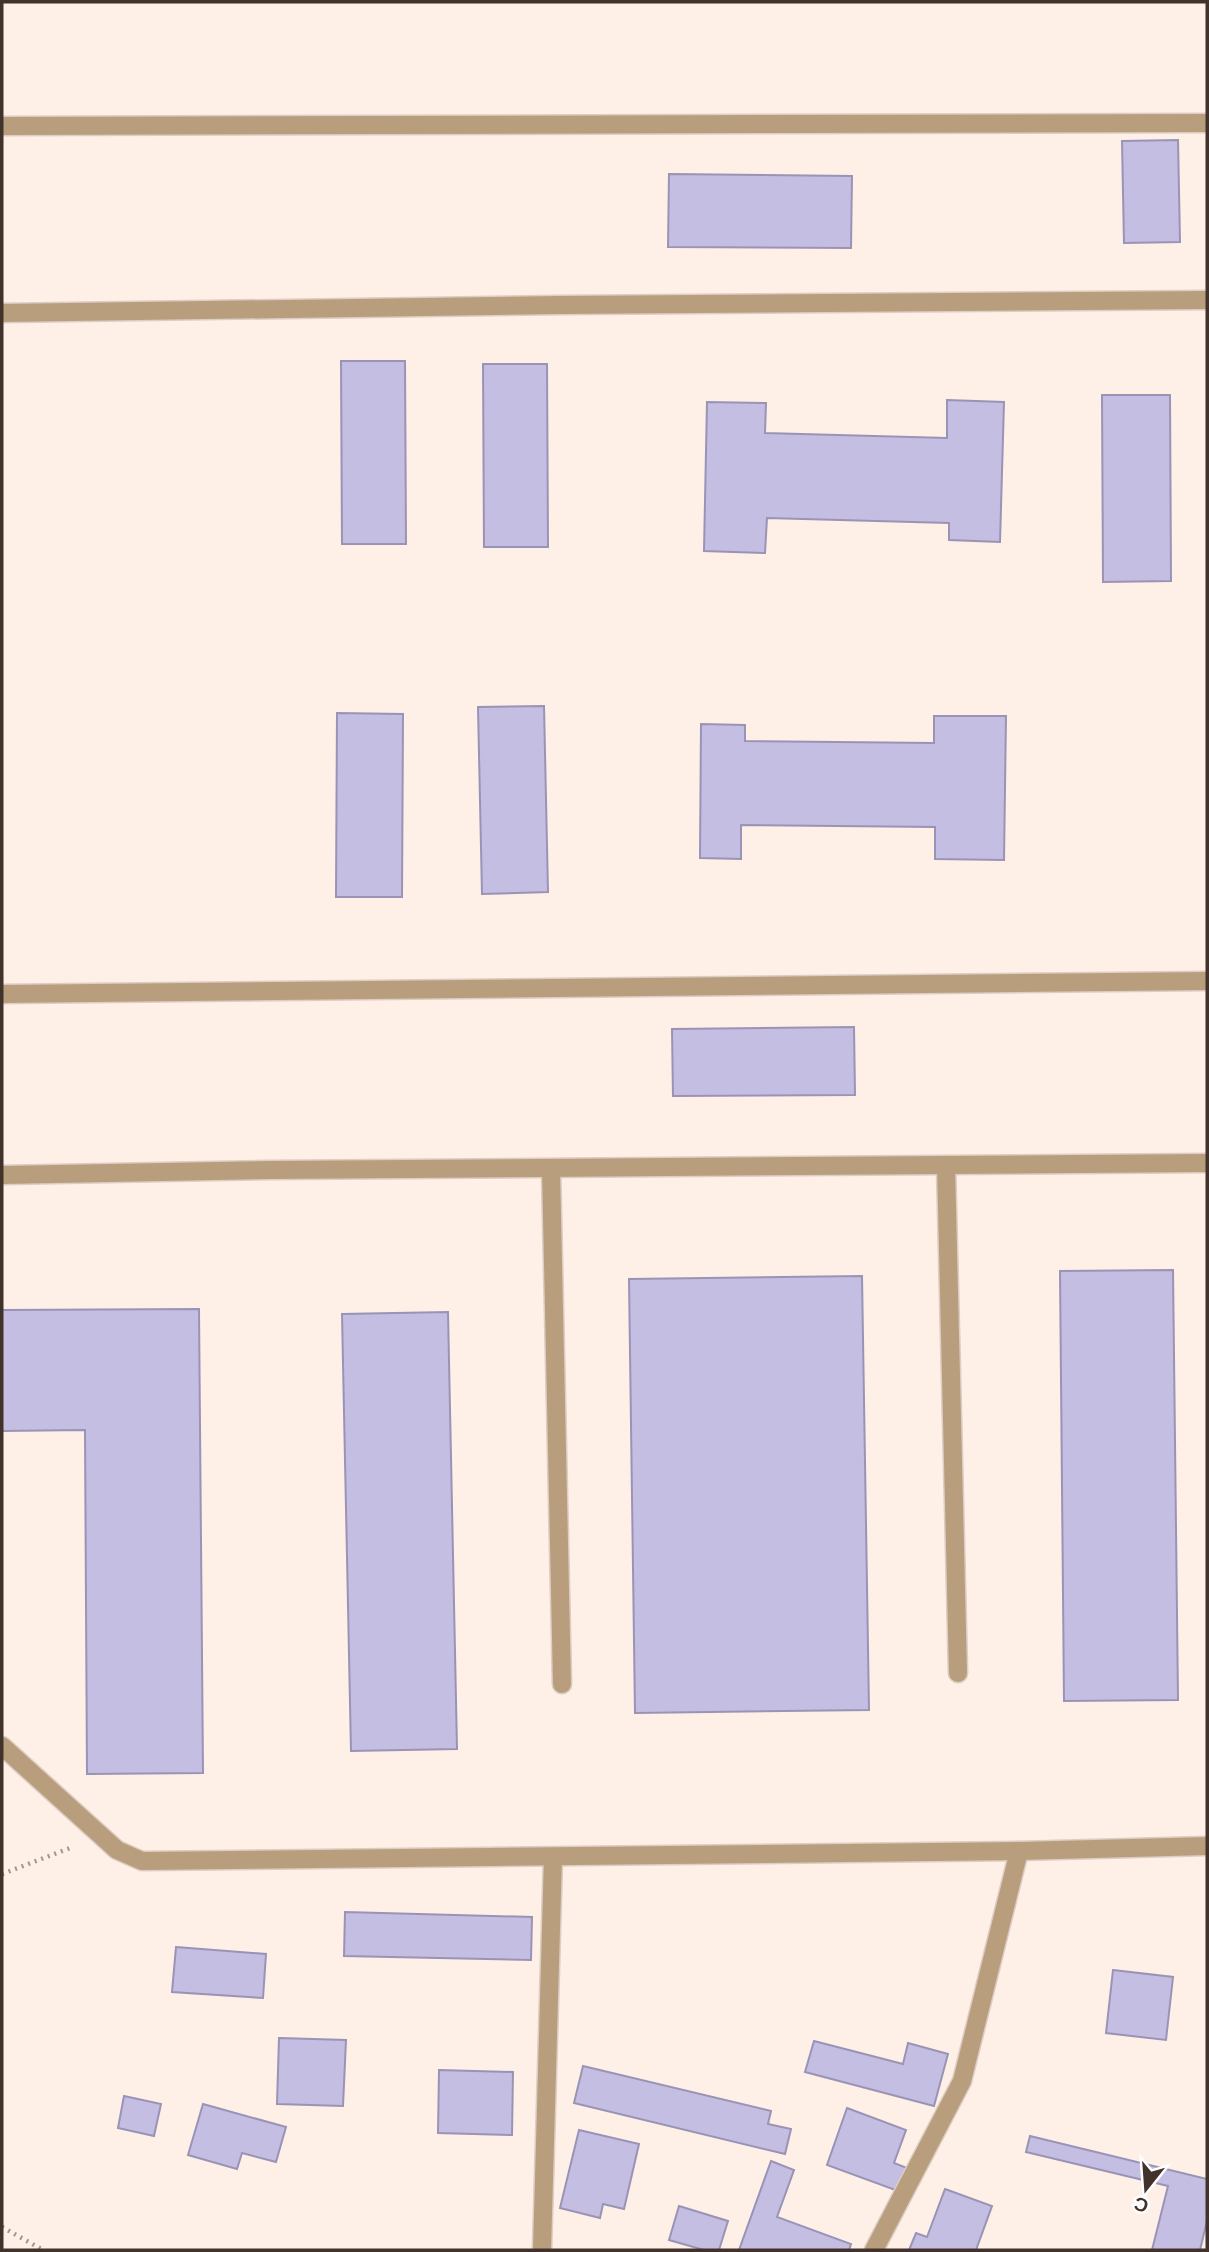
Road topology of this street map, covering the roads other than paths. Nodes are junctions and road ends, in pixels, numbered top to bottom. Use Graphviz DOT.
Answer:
graph roads {
  1 [pos="1207,123"];
  2 [pos="2,127"];
  3 [pos="1207,300"];
  4 [pos="2,313"];
  5 [pos="1207,981"];
  6 [pos="2,994"];
  7 [pos="1207,1163"];
  8 [pos="946,1165"];
  9 [pos="551,1168"];
  10 [pos="2,1175"];
  11 [pos="958,1673"];
  12 [pos="562,1684"];
  13 [pos="2,1746"];
  14 [pos="1207,1846"];
  15 [pos="1019,1851"];
  16 [pos="553,1857"];
  17 [pos="542,2250"];
  18 [pos="874,2250"];
  1 -- 2 [label="street"];
  3 -- 4 [label="street"];
  5 -- 6 [label="street"];
  7 -- 8 [label="street"];
  8 -- 9 [label="street"];
  8 -- 11 [label="street"];
  9 -- 10 [label="street"];
  9 -- 12 [label="street"];
  13 -- 16 [label="street"];
  14 -- 15 [label="street"];
  15 -- 16 [label="street"];
  15 -- 18 [label="street"];
  16 -- 17 [label="street"];
}
